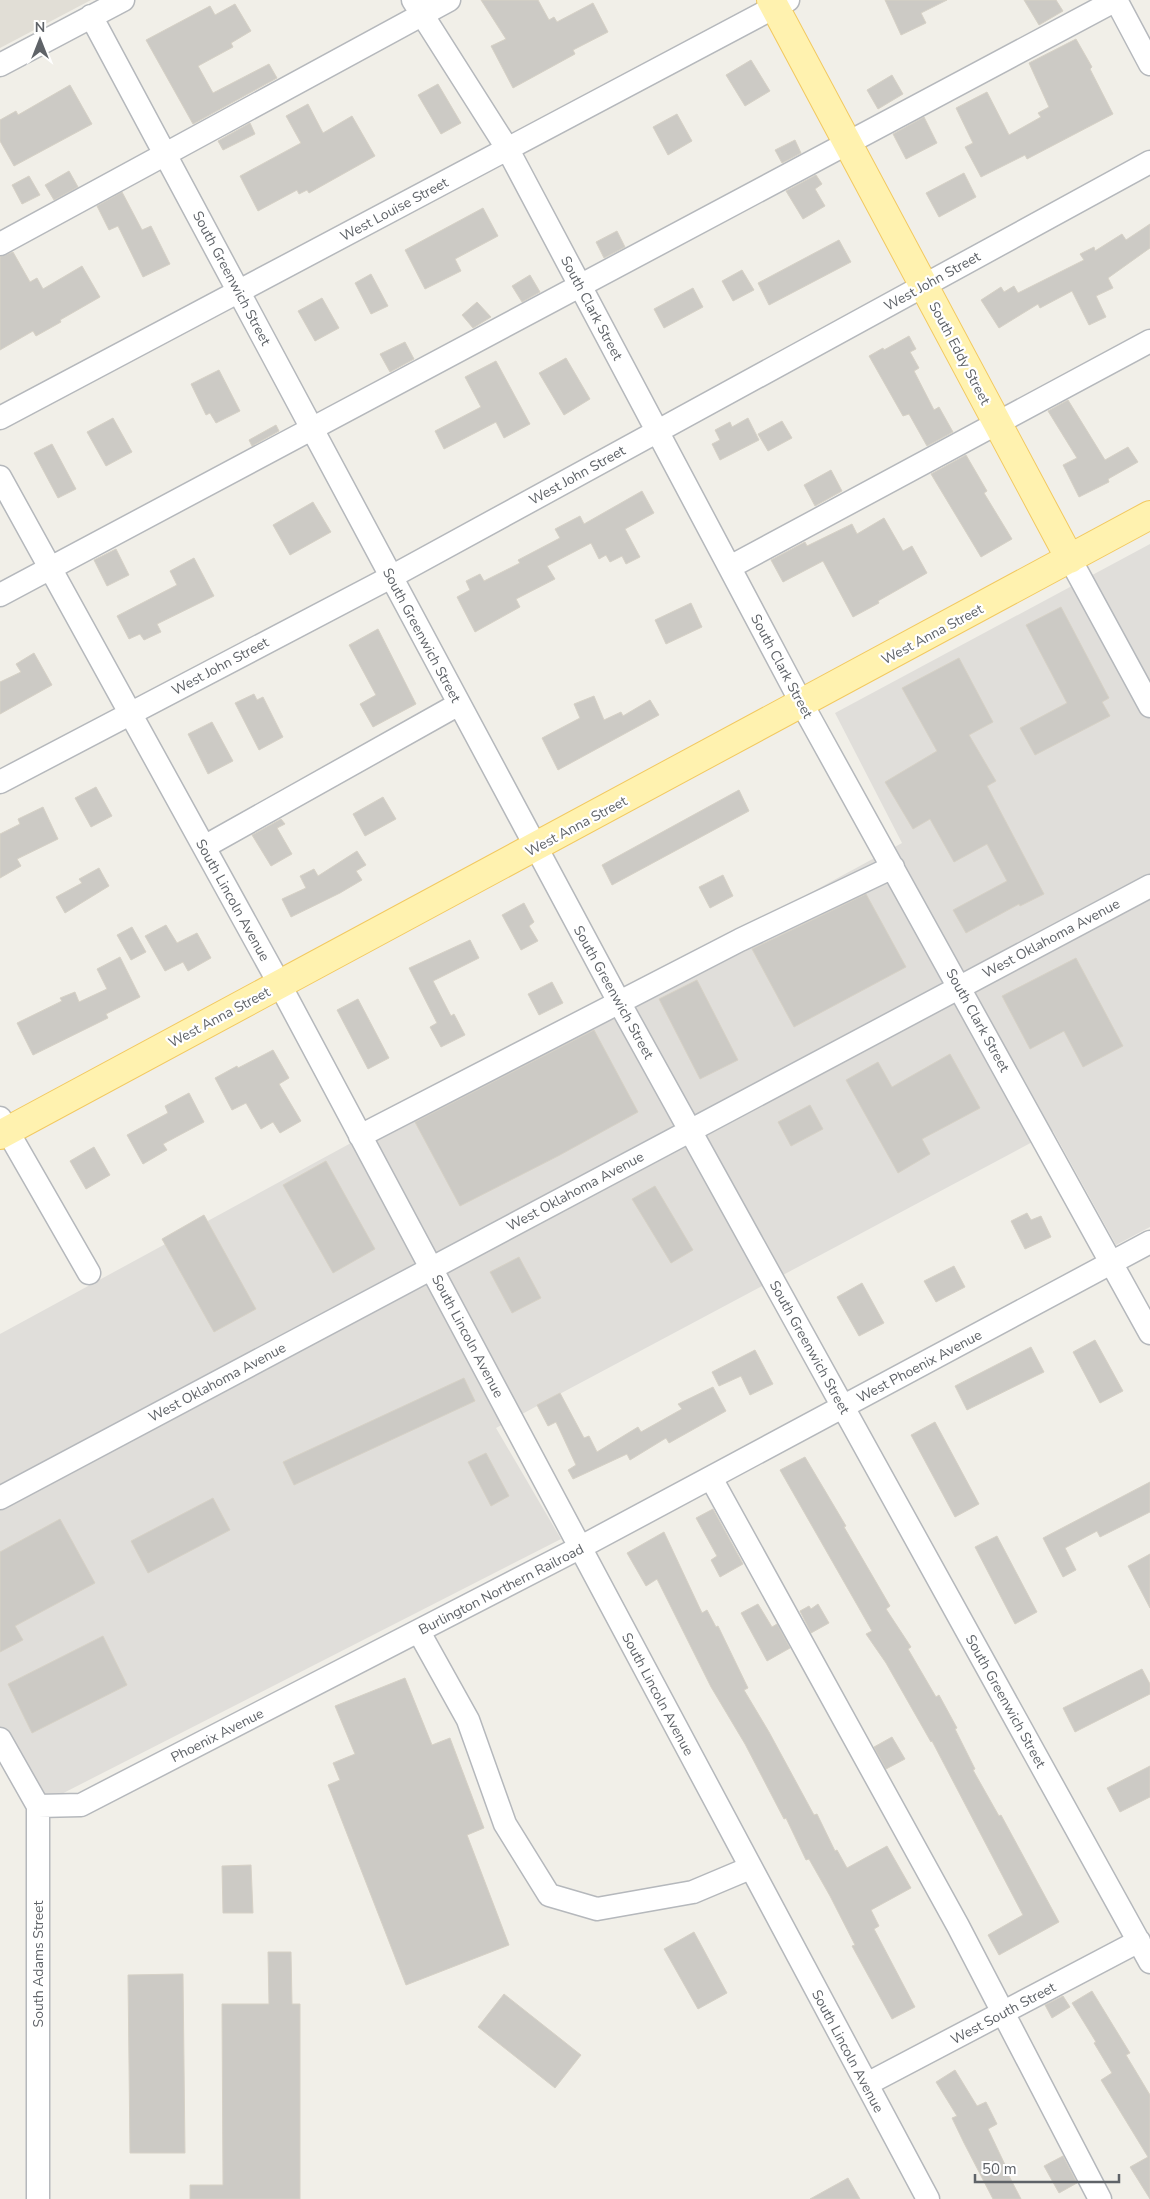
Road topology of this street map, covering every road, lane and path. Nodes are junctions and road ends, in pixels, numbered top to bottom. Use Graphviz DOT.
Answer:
graph roads {
  1 [pos="123,0"];
  2 [pos="449,0"];
  3 [pos="1116,0"];
  4 [pos="778,2"];
  5 [pos="418,7"];
  6 [pos="91,16"];
  7 [pos="1150,64"];
  8 [pos="0,65"];
  9 [pos="848,143"];
  10 [pos="508,148"];
  11 [pos="166,154"];
  12 [pos="1150,162"];
  13 [pos="0,244"];
  14 [pos="580,286"];
  15 [pos="924,286"];
  16 [pos="238,291"];
  17 [pos="1150,341"];
  18 [pos="0,418"];
  19 [pos="998,423"];
  20 [pos="312,428"];
  21 [pos="657,431"];
  22 [pos="0,477"];
  23 [pos="1150,515"];
  24 [pos="1070,558"];
  25 [pos="730,567"];
  26 [pos="50,568"];
  27 [pos="391,577"];
  28 [pos="0,595"];
  29 [pos="459,704"];
  30 [pos="802,704"];
  31 [pos="1150,706"];
  32 [pos="130,713"];
  33 [pos="0,782"];
  34 [pos="204,847"];
  35 [pos="536,848"];
  36 [pos="893,867"];
  37 [pos="1150,886"];
  38 [pos="280,985"];
  39 [pos="959,986"];
  40 [pos="619,1002"];
  41 [pos="2,1128"];
  42 [pos="690,1130"];
  43 [pos="360,1136"];
  44 [pos="1150,1242"];
  45 [pos="1113,1262"];
  46 [pos="431,1267"];
  47 [pos="89,1273"];
  48 [pos="1150,1333"];
  49 [pos="843,1407"];
  50 [pos="711,1478"];
  51 [pos="0,1498"];
  52 [pos="609,1532"];
  53 [pos="581,1548"];
  54 [pos="418,1632"];
  55 [pos="392,1645"];
  56 [pos="0,1739"];
  57 [pos="38,1806"];
  58 [pos="750,1868"];
  59 [pos="1139,1941"];
  60 [pos="1150,1962"];
  61 [pos="1003,2012"];
  62 [pos="867,2084"];
  63 [pos="38,2199"];
  64 [pos="928,2199"];
  65 [pos="1100,2199"];
  1 -- 6 [label="street"];
  2 -- 5 [label="street"];
  3 -- 7 [label="street"];
  3 -- 9 [label="street"];
  4 -- 9 [label="main road, South Eddy Street"];
  4 -- 10 [label="street, West Louise Street"];
  5 -- 10 [label="street, South Clark Street"];
  5 -- 11 [label="street"];
  6 -- 8 [label="street"];
  6 -- 11 [label="street, South Greenwich Street"];
  9 -- 14 [label="street"];
  9 -- 15 [label="main road, South Eddy Street"];
  10 -- 14 [label="street, South Clark Street"];
  10 -- 16 [label="street, West Louise Street"];
  11 -- 13 [label="street"];
  11 -- 16 [label="street, South Greenwich Street"];
  12 -- 15 [label="street, West John Street"];
  14 -- 20 [label="street"];
  14 -- 21 [label="street, South Clark Street"];
  15 -- 19 [label="main road, South Eddy Street"];
  15 -- 21 [label="street, West John Street"];
  16 -- 18 [label="street, West Louise Street"];
  16 -- 20 [label="street, South Greenwich Street"];
  17 -- 19 [label="street"];
  19 -- 24 [label="main road, South Eddy Street"];
  19 -- 25 [label="street"];
  20 -- 26 [label="street"];
  20 -- 27 [label="street, South Greenwich Street"];
  21 -- 25 [label="street, South Clark Street"];
  21 -- 27 [label="street, West John Street"];
  22 -- 26 [label="street, South Lincoln Avenue"];
  23 -- 24 [label="main road, West Anna Street"];
  24 -- 30 [label="main road, West Anna Street"];
  24 -- 31 [label="street, South Eddy Street"];
  25 -- 30 [label="street, South Clark Street"];
  26 -- 28 [label="street"];
  26 -- 32 [label="street, South Lincoln Avenue"];
  27 -- 29 [label="street, South Greenwich Street"];
  27 -- 32 [label="street, West John Street"];
  29 -- 34 [label="street"];
  29 -- 35 [label="street, South Greenwich Street"];
  30 -- 35 [label="main road, West Anna Street"];
  30 -- 36 [label="street, South Clark Street"];
  32 -- 33 [label="street, West John Street"];
  32 -- 34 [label="street, South Lincoln Avenue"];
  34 -- 38 [label="street, South Lincoln Avenue"];
  35 -- 38 [label="main road, West Anna Street"];
  35 -- 40 [label="street, South Greenwich Street"];
  36 -- 39 [label="street, South Clark Street"];
  36 -- 40 [label="street"];
  37 -- 39 [label="street, West Oklahoma Avenue"];
  38 -- 41 [label="main road, West Anna Street"];
  38 -- 43 [label="street, South Lincoln Avenue"];
  39 -- 42 [label="street, West Oklahoma Avenue"];
  39 -- 45 [label="street, South Clark Street"];
  40 -- 42 [label="street, South Greenwich Street"];
  40 -- 43 [label="street"];
  41 -- 47 [label="street"];
  42 -- 46 [label="street, West Oklahoma Avenue"];
  42 -- 49 [label="street, South Greenwich Street"];
  43 -- 46 [label="street, South Lincoln Avenue"];
  44 -- 45 [label="street, West Phoenix Avenue"];
  45 -- 48 [label="street, South Clark Street"];
  45 -- 49 [label="street, West Phoenix Avenue"];
  46 -- 51 [label="street, West Oklahoma Avenue"];
  46 -- 53 [label="street, South Lincoln Avenue"];
  49 -- 50 [label="street, West Phoenix Avenue"];
  49 -- 59 [label="street, South Greenwich Street"];
  50 -- 52 [label="street, West Phoenix Avenue"];
  50 -- 61 [label="street"];
  52 -- 53 [label="street, Burlington Northern Railroad"];
  53 -- 54 [label="street, Burlington Northern Railroad"];
  53 -- 58 [label="street, South Lincoln Avenue"];
  54 -- 55 [label="street, Burlington Northern Railroad"];
  54 -- 58 [label="street"];
  55 -- 57 [label="street, Phoenix Avenue"];
  56 -- 57 [label="street, South Adams Street"];
  57 -- 63 [label="street, South Adams Street"];
  58 -- 62 [label="street, South Lincoln Avenue"];
  59 -- 60 [label="street, South Greenwich Street"];
  59 -- 61 [label="street, West South Street"];
  61 -- 62 [label="street, West South Street"];
  61 -- 65 [label="street"];
  62 -- 64 [label="street, South Lincoln Avenue"];
}
